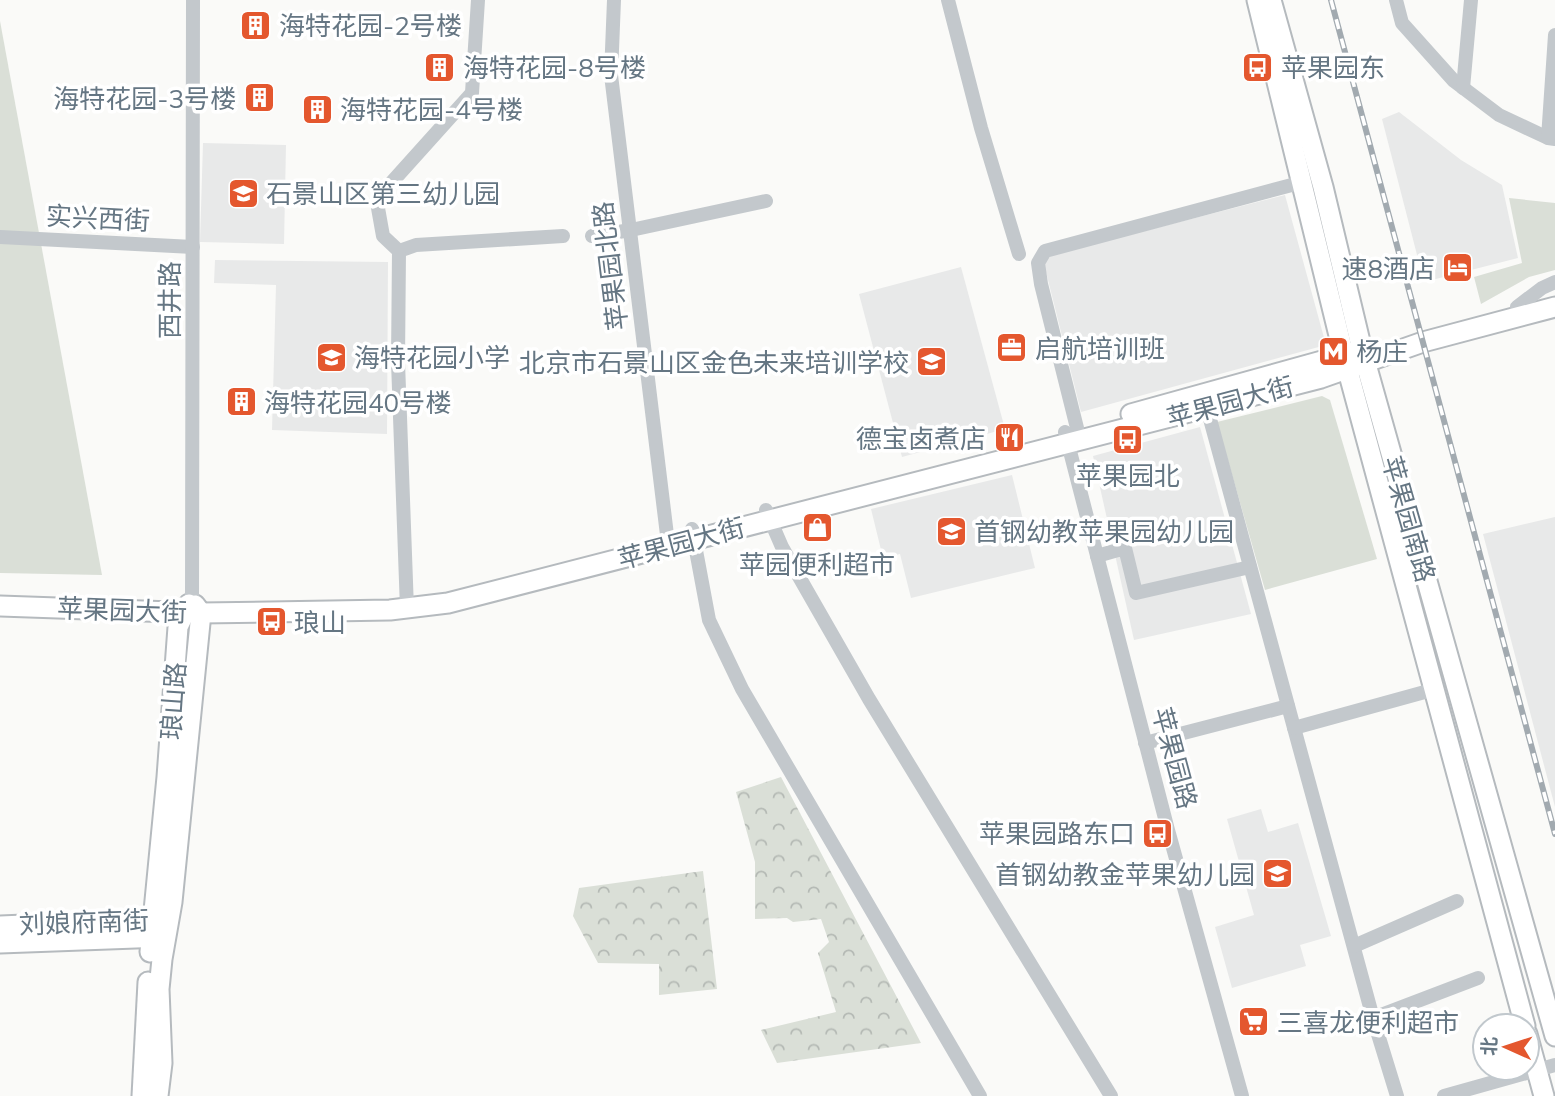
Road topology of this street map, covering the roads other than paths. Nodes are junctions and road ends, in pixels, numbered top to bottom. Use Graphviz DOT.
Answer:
graph roads {
  1 [pos="193,0"];
  2 [pos="478,0"];
  3 [pos="614,0"];
  4 [pos="948,0"];
  5 [pos="1257,0"];
  6 [pos="1270,0"];
  7 [pos="1396,0"];
  8 [pos="1471,0"];
  9 [pos="1555,35"];
  10 [pos="1463,88"];
  11 [pos="1551,139"];
  12 [pos="1303,182"];
  13 [pos="766,201"];
  14 [pos="631,230"];
  15 [pos="563,236"];
  16 [pos="592,236"];
  17 [pos="0,237"];
  18 [pos="193,247"];
  19 [pos="399,251"];
  20 [pos="1019,254"];
  21 [pos="1555,282"];
  22 [pos="1555,296"];
  23 [pos="1517,307"];
  24 [pos="1555,307"];
  25 [pos="1354,359"];
  26 [pos="1207,408"];
  27 [pos="1070,435"];
  28 [pos="768,515"];
  29 [pos="692,534"];
  30 [pos="667,535"];
  31 [pos="1097,556"];
  32 [pos="1250,567"];
  33 [pos="0,593"];
  34 [pos="407,604"];
  35 [pos="0,606"];
  36 [pos="192,608"];
  37 [pos="1433,690"];
  38 [pos="1288,706"];
  39 [pos="1294,728"];
  40 [pos="1145,743"];
  41 [pos="1457,901"];
  42 [pos="0,926"];
  43 [pos="160,928"];
  44 [pos="0,943"];
  45 [pos="1353,946"];
  46 [pos="1478,978"];
  47 [pos="1521,1012"];
  48 [pos="1373,1018"];
  49 [pos="1555,1036"];
  50 [pos="1546,1068"];
  51 [pos="142,1096"];
  52 [pos="158,1096"];
  53 [pos="980,1096"];
  54 [pos="1111,1096"];
  55 [pos="1242,1096"];
  56 [pos="1397,1096"];
  57 [pos="1444,1096"];
  58 [pos="1544,1096"];
  1 -- 18 [label="street, 西井路"];
  2 -- 19 [label="street"];
  3 -- 14 [label="street, 苹果园北路"];
  4 -- 20 [label="street"];
  5 -- 12 [label="main road, 苹果园南路"];
  6 -- 25 [label="main road, 苹果园南路"];
  7 -- 10 [label="street"];
  8 -- 10 [label="street"];
  9 -- 11 [label="street"];
  10 -- 11 [label="street"];
  12 -- 25 [label="main road, 苹果园南路"];
  12 -- 27 [label="street, 苹果园路"];
  13 -- 14 [label="street"];
  14 -- 16 [label="street"];
  14 -- 30 [label="street, 苹果园北路"];
  15 -- 19 [label="street"];
  17 -- 18 [label="street, 实兴西街"];
  18 -- 36 [label="street, 西井路"];
  19 -- 34 [label="street"];
  21 -- 23 [label="street"];
  22 -- 23 [label="main road"];
  23 -- 25 [label="main road"];
  24 -- 25 [label="main road"];
  25 -- 26 [label="main road, 苹果园大街"];
  25 -- 27 [label="main road, 苹果园大街"];
  25 -- 37 [label="main road, 苹果园南路"];
  25 -- 49 [label="main road, 苹果园南路"];
  26 -- 27 [label="main road, 苹果园大街"];
  26 -- 32 [label="street"];
  27 -- 28 [label="main road, 苹果园大街"];
  27 -- 31 [label="street, 苹果园路"];
  28 -- 29 [label="main road, 苹果园大街"];
  28 -- 54 [label="street"];
  29 -- 30 [label="main road, 苹果园大街"];
  29 -- 34 [label="main road, 苹果园大街"];
  29 -- 53 [label="street"];
  30 -- 34 [label="main road, 苹果园大街"];
  31 -- 32 [label="street"];
  31 -- 40 [label="street, 苹果园路"];
  32 -- 38 [label="street"];
  33 -- 36 [label="main road, 苹果园大街"];
  34 -- 36 [label="main road, 苹果园大街"];
  35 -- 36 [label="main road, 苹果园大街"];
  36 -- 43 [label="main road, 琅山路"];
  37 -- 39 [label="street"];
  37 -- 47 [label="main road, 苹果园南路"];
  38 -- 39 [label="street"];
  38 -- 40 [label="street"];
  39 -- 45 [label="street"];
  40 -- 55 [label="street, 苹果园路"];
  41 -- 45 [label="street"];
  42 -- 43 [label="main road, 刘娘府南街"];
  43 -- 44 [label="main road, 刘娘府南街"];
  43 -- 51 [label="main road, 琅山路"];
  43 -- 52 [label="main road, 琅山路"];
  45 -- 48 [label="street"];
  46 -- 48 [label="street"];
  48 -- 56 [label="street"];
  50 -- 57 [label="street"];
  50 -- 58 [label="main road"];
}
